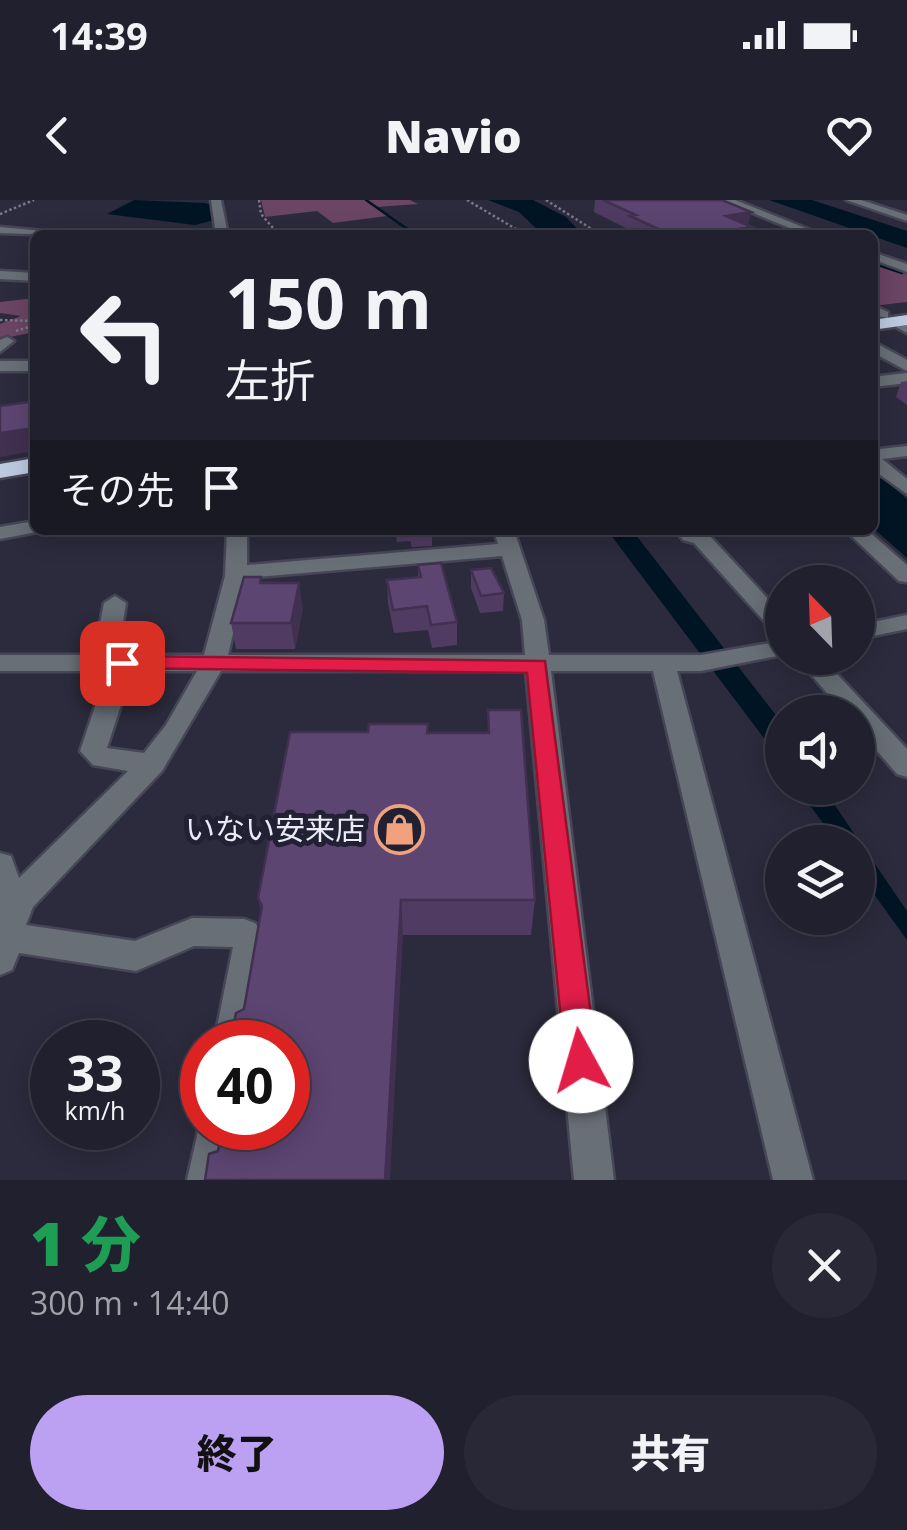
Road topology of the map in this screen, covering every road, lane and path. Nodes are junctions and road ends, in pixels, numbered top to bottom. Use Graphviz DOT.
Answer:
graph roads {
  1 [pos="34,200"];
  2 [pos="216,200"];
  3 [pos="258,200"];
  4 [pos="467,200"];
  5 [pos="546,200"];
  6 [pos="726,200"];
  7 [pos="851,200"];
  8 [pos="0,214"];
  9 [pos="907,218"];
  10 [pos="0,230"];
  11 [pos="221,230"];
  12 [pos="275,230"];
  13 [pos="518,230"];
  14 [pos="593,230"];
  15 [pos="804,230"];
  16 [pos="30,233"];
  17 [pos="878,258"];
  18 [pos="907,271"];
  19 [pos="0,275"];
  20 [pos="889,276"];
  21 [pos="30,277"];
  22 [pos="878,317"];
  23 [pos="0,320"];
  24 [pos="30,323"];
  25 [pos="906,325"];
  26 [pos="30,326"];
  27 [pos="8,339"];
  28 [pos="878,347"];
  29 [pos="878,359"];
  30 [pos="907,364"];
  31 [pos="0,366"];
  32 [pos="30,366"];
  33 [pos="907,377"];
  34 [pos="878,381"];
  35 [pos="907,451"];
  36 [pos="878,456"];
  37 [pos="878,462"];
  38 [pos="30,466"];
  39 [pos="0,470"];
  40 [pos="907,488"];
  41 [pos="30,528"];
  42 [pos="0,533"];
  43 [pos="237,535"];
  44 [pos="689,535"];
  45 [pos="861,535"];
  46 [pos="507,540"];
  47 [pos="238,572"];
  48 [pos="907,576"];
  49 [pos="115,603"];
  50 [pos="765,608"];
  51 [pos="907,622"];
  52 [pos="875,629"];
  53 [pos="765,651"];
  54 [pos="0,662"];
  55 [pos="114,663"];
  56 [pos="664,663"];
  57 [pos="215,664"];
  58 [pos="538,666"];
  59 [pos="825,675"];
  60 [pos="152,764"];
  61 [pos="907,766"];
  62 [pos="0,865"];
  63 [pos="8,935"];
  64 [pos="236,1020"];
  65 [pos="212,1150"];
  66 [pos="207,1180"];
  67 [pos="594,1180"];
  68 [pos="793,1180"];
  1 -- 8 [label="path"];
  2 -- 11 [label="street"];
  3 -- 12 [label="path"];
  4 -- 13 [label="path"];
  5 -- 14 [label="path"];
  6 -- 15 [label="street"];
  7 -- 9 [label="street"];
  10 -- 16 [label="street"];
  17 -- 18 [label="street"];
  18 -- 20 [label="street"];
  19 -- 21 [label="street"];
  22 -- 25 [label="highway"];
  23 -- 24 [label="path"];
  26 -- 27 [label="path"];
  28 -- 30 [label="street"];
  29 -- 33 [label="street"];
  31 -- 32 [label="street"];
  33 -- 34 [label="street"];
  35 -- 36 [label="street"];
  37 -- 40 [label="street"];
  38 -- 39 [label="highway"];
  41 -- 42 [label="street"];
  43 -- 47 [label="street"];
  44 -- 50 [label="street"];
  45 -- 48 [label="street"];
  46 -- 47 [label="street"];
  46 -- 58 [label="street"];
  47 -- 57 [label="street"];
  49 -- 55 [label="street"];
  51 -- 52 [label="street"];
  53 -- 56 [label="street"];
  54 -- 55 [label="street"];
  55 -- 57 [label="street"];
  55 -- 60 [label="street"];
  56 -- 58 [label="street"];
  56 -- 68 [label="street"];
  57 -- 58 [label="street"];
  57 -- 60 [label="street"];
  58 -- 67 [label="street"];
  59 -- 61 [label="street"];
  60 -- 63 [label="street"];
  62 -- 63 [label="street"];
  63 -- 64 [label="street"];
  65 -- 66 [label="street"];
}
